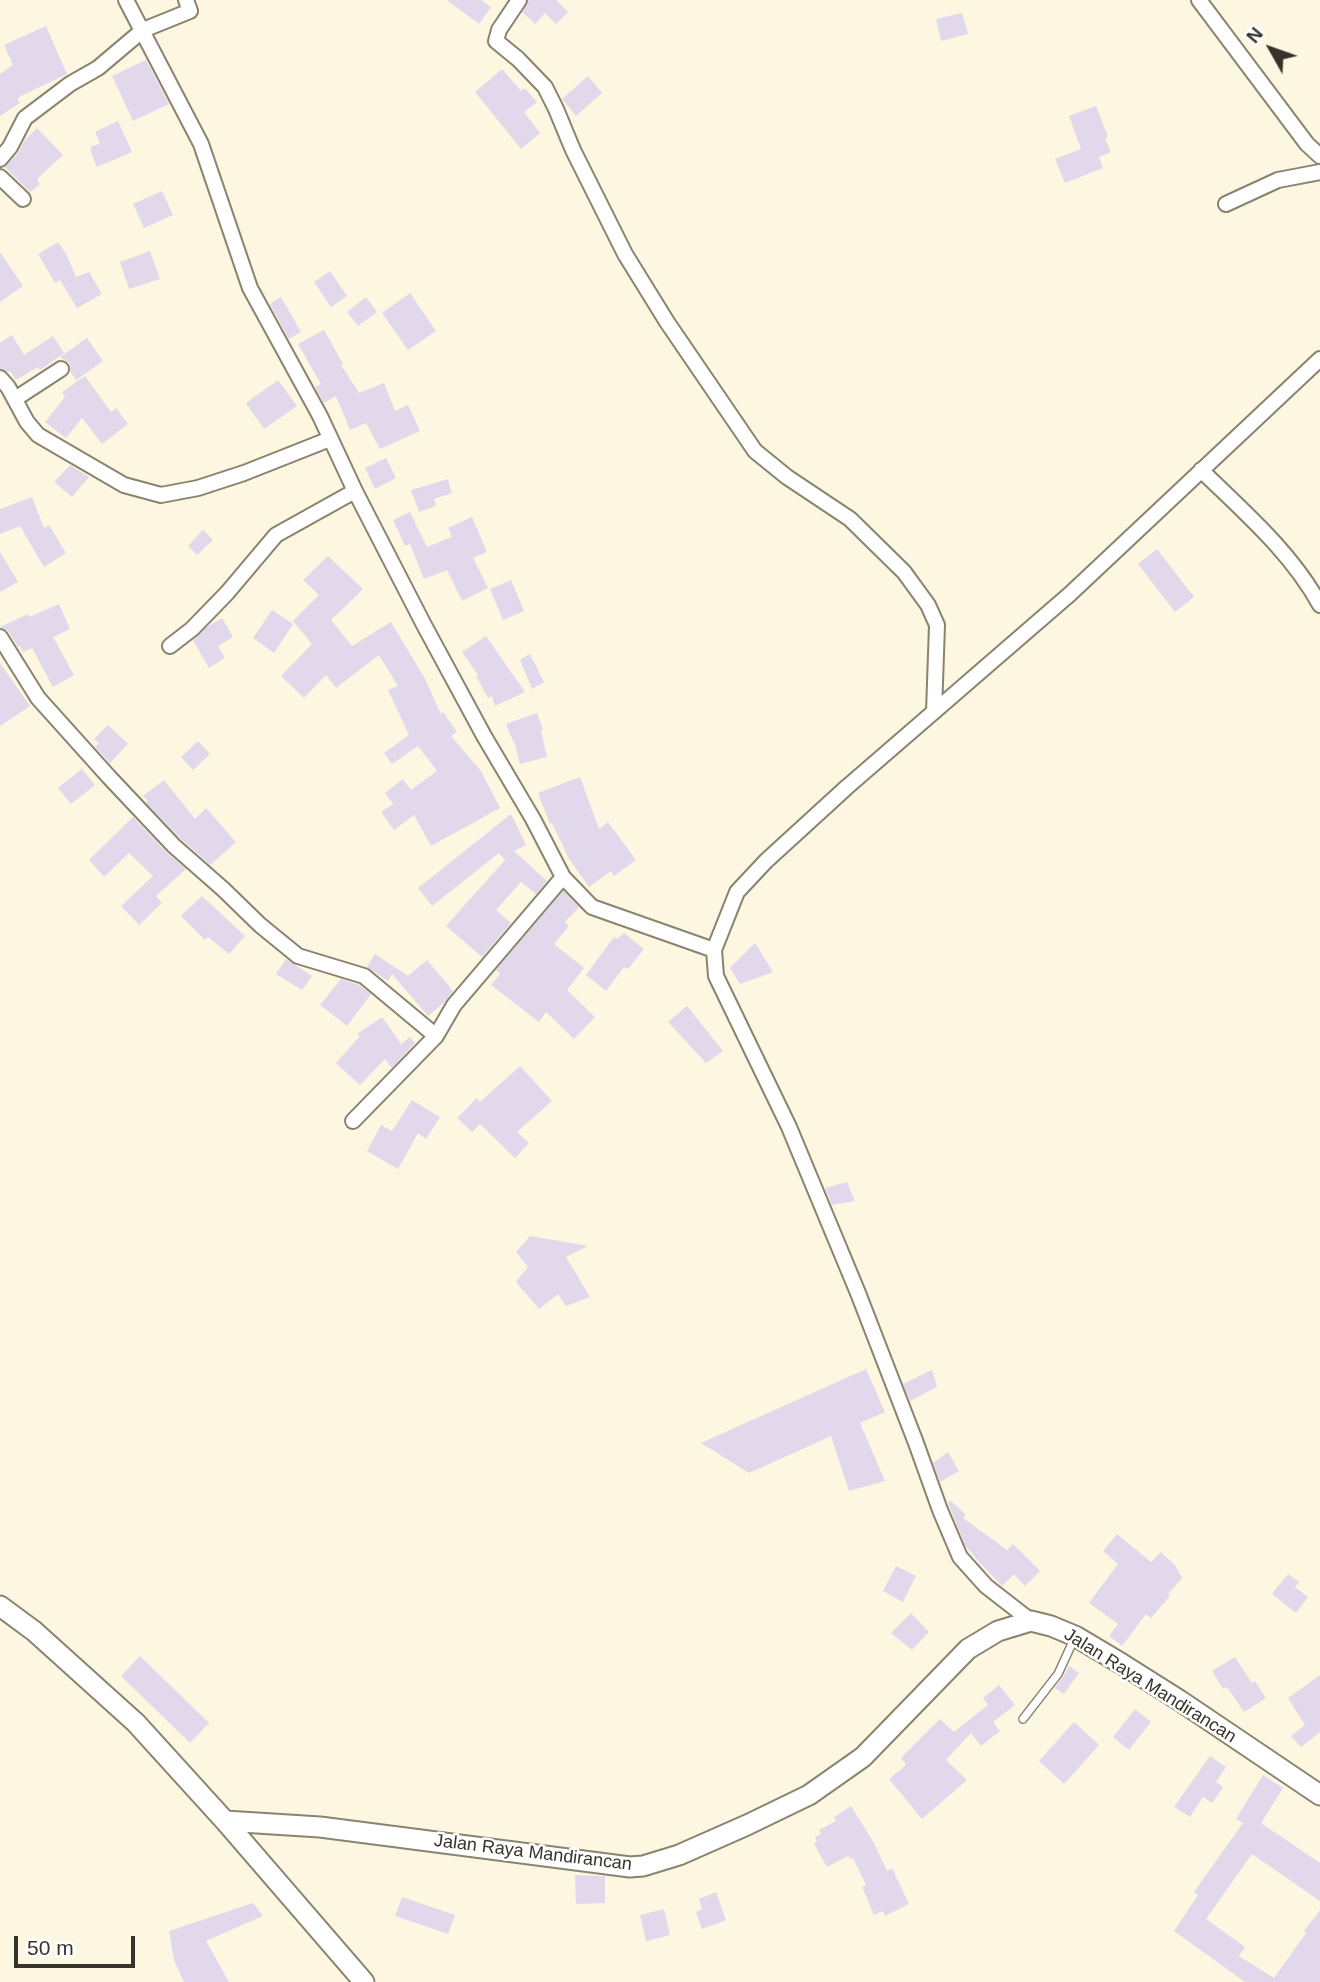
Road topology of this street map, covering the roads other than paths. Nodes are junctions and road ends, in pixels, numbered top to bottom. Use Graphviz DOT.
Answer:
graph roads {
  1 [pos="126,0"];
  2 [pos="186,0"];
  3 [pos="519,0"];
  4 [pos="1199,0"];
  5 [pos="143,30"];
  6 [pos="1320,156"];
  7 [pos="0,159"];
  8 [pos="1320,172"];
  9 [pos="0,177"];
  10 [pos="23,199"];
  11 [pos="1226,204"];
  12 [pos="1320,359"];
  13 [pos="61,369"];
  14 [pos="1,381"];
  15 [pos="15,399"];
  16 [pos="330,439"];
  17 [pos="1201,470"];
  18 [pos="355,491"];
  19 [pos="1320,605"];
  20 [pos="0,637"];
  21 [pos="170,646"];
  22 [pos="934,712"];
  23 [pos="563,877"];
  24 [pos="714,950"];
  25 [pos="436,1037"];
  26 [pos="353,1121"];
  27 [pos="0,1606"];
  28 [pos="1031,1621"];
  29 [pos="1075,1636"];
  30 [pos="1023,1719"];
  31 [pos="1320,1795"];
  32 [pos="225,1821"];
  33 [pos="364,1982"];
  1 -- 5 [label="street"];
  2 -- 5 [label="street"];
  3 -- 22 [label="street"];
  4 -- 6 [label="street"];
  5 -- 7 [label="street"];
  5 -- 16 [label="street"];
  8 -- 11 [label="street"];
  9 -- 10 [label="street"];
  12 -- 17 [label="street"];
  13 -- 15 [label="street"];
  14 -- 15 [label="street"];
  15 -- 16 [label="street"];
  16 -- 18 [label="street"];
  17 -- 19 [label="street"];
  17 -- 22 [label="street"];
  18 -- 21 [label="street"];
  18 -- 23 [label="street"];
  20 -- 25 [label="street"];
  22 -- 24 [label="street"];
  23 -- 24 [label="street"];
  23 -- 25 [label="street"];
  24 -- 28 [label="street"];
  25 -- 26 [label="street"];
  27 -- 32 [label="street"];
  28 -- 29 [label="street, Jalan Raya Mandirancan"];
  28 -- 32 [label="street, Jalan Raya Mandirancan"];
  29 -- 30 [label="lane"];
  29 -- 31 [label="street, Jalan Raya Mandirancan"];
  32 -- 33 [label="street"];
}
